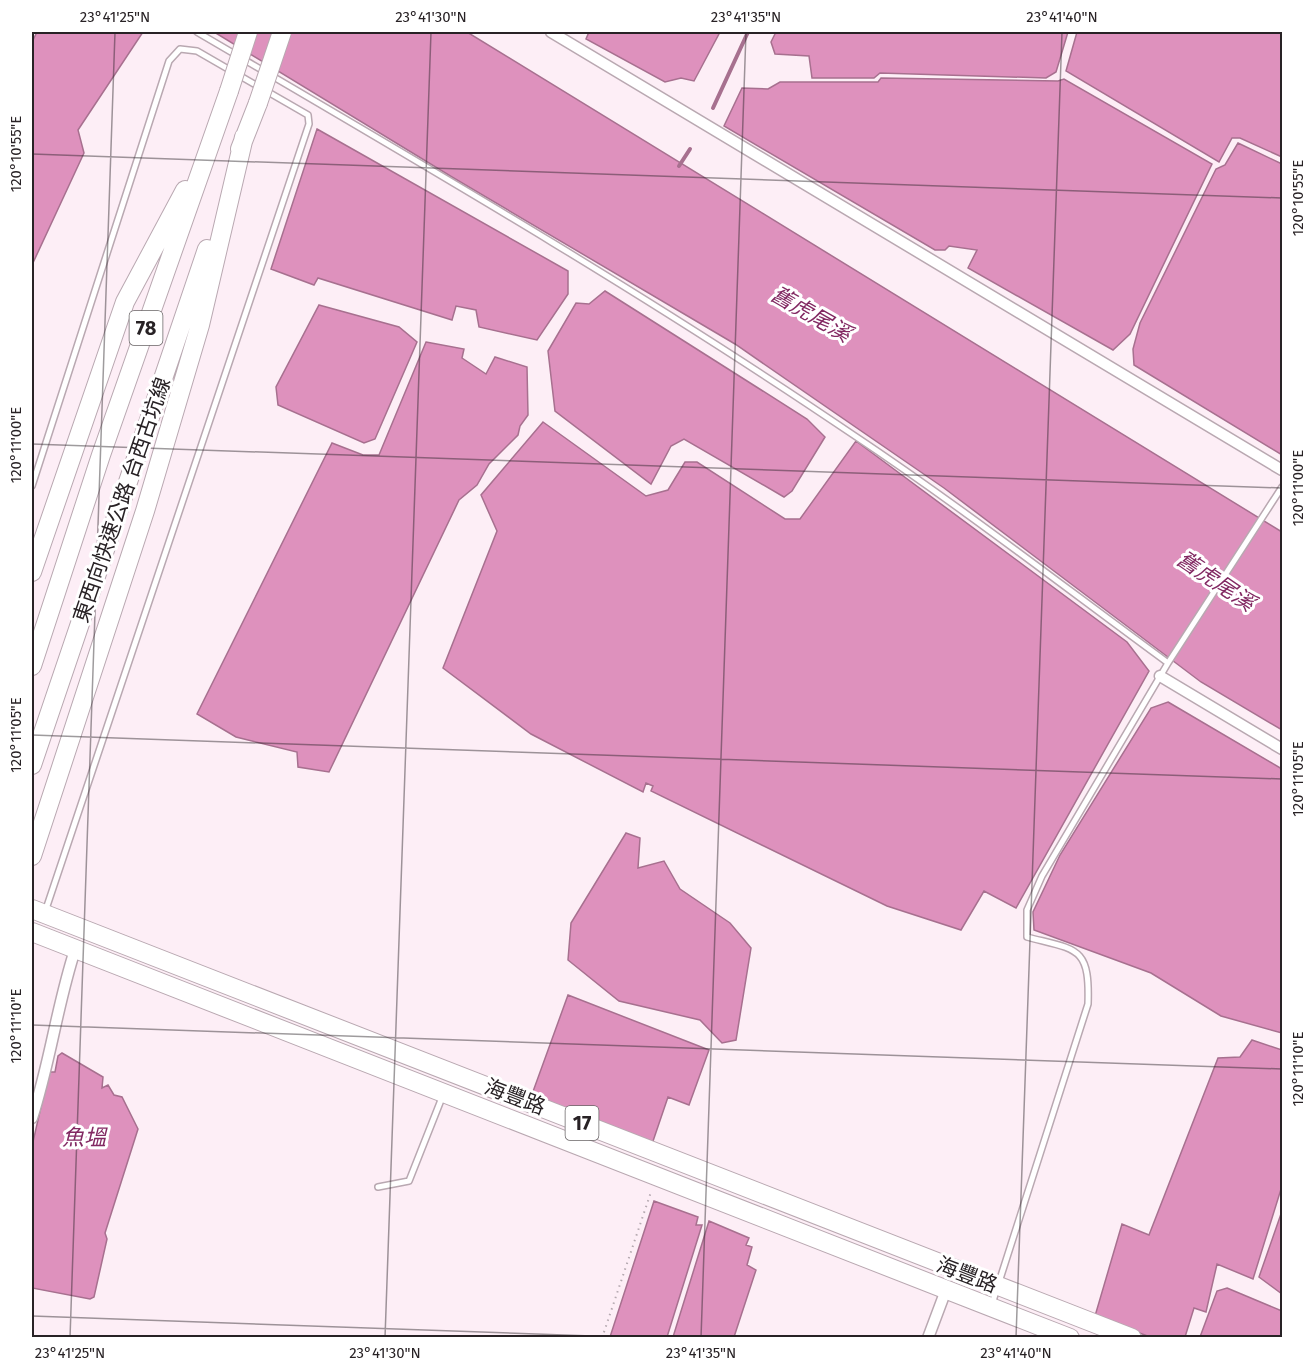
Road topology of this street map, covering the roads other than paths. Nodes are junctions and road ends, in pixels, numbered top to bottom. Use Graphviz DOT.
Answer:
graph roads {
  1 [pos="196,32"];
  2 [pos="248,32"];
  3 [pos="282,32"];
  4 [pos="550,32"];
  5 [pos="212,138"];
  6 [pos="244,138"];
  7 [pos="1282,470"];
  8 [pos="32,486"];
  9 [pos="1282,487"];
  10 [pos="32,572"];
  11 [pos="1168,663"];
  12 [pos="32,666"];
  13 [pos="1160,676"];
  14 [pos="1282,749"];
  15 [pos="32,765"];
  16 [pos="32,856"];
  17 [pos="38,911"];
  18 [pos="32,932"];
  19 [pos="75,950"];
  20 [pos="443,1094"];
  21 [pos="32,1118"];
  22 [pos="378,1187"];
  23 [pos="999,1287"];
  24 [pos="946,1290"];
  25 [pos="991,1308"];
  26 [pos="1058,1336"];
  27 [pos="928,1338"];
  28 [pos="1132,1338"];
  1 -- 11 [label="lane"];
  2 -- 5 [label="main road, 東西向快速公路 台西古坑線 / 78, bridge"];
  3 -- 6 [label="main road, 東西向快速公路 台西古坑線 / 78, bridge"];
  4 -- 7 [label="street"];
  5 -- 10 [label="main road"];
  5 -- 12 [label="main road, 東西向快速公路 台西古坑線 / 78"];
  6 -- 15 [label="main road, 東西向快速公路 台西古坑線 / 78"];
  6 -- 16 [label="main road"];
  8 -- 17 [label="lane"];
  9 -- 11 [label="lane"];
  11 -- 13 [label="lane"];
  13 -- 14 [label="street"];
  13 -- 23 [label="lane"];
  17 -- 23 [label="main road, 海豐路 / 17"];
  18 -- 19 [label="main road, 海豐路 / 17"];
  19 -- 20 [label="main road, 海豐路 / 17"];
  19 -- 21 [label="street"];
  20 -- 22 [label="lane"];
  20 -- 24 [label="main road, 海豐路 / 17"];
  23 -- 25 [label="lane"];
  23 -- 28 [label="main road, 海豐路 / 17"];
  24 -- 25 [label="main road, 海豐路 / 17"];
  24 -- 27 [label="street"];
  25 -- 26 [label="main road, 海豐路 / 17"];
}
